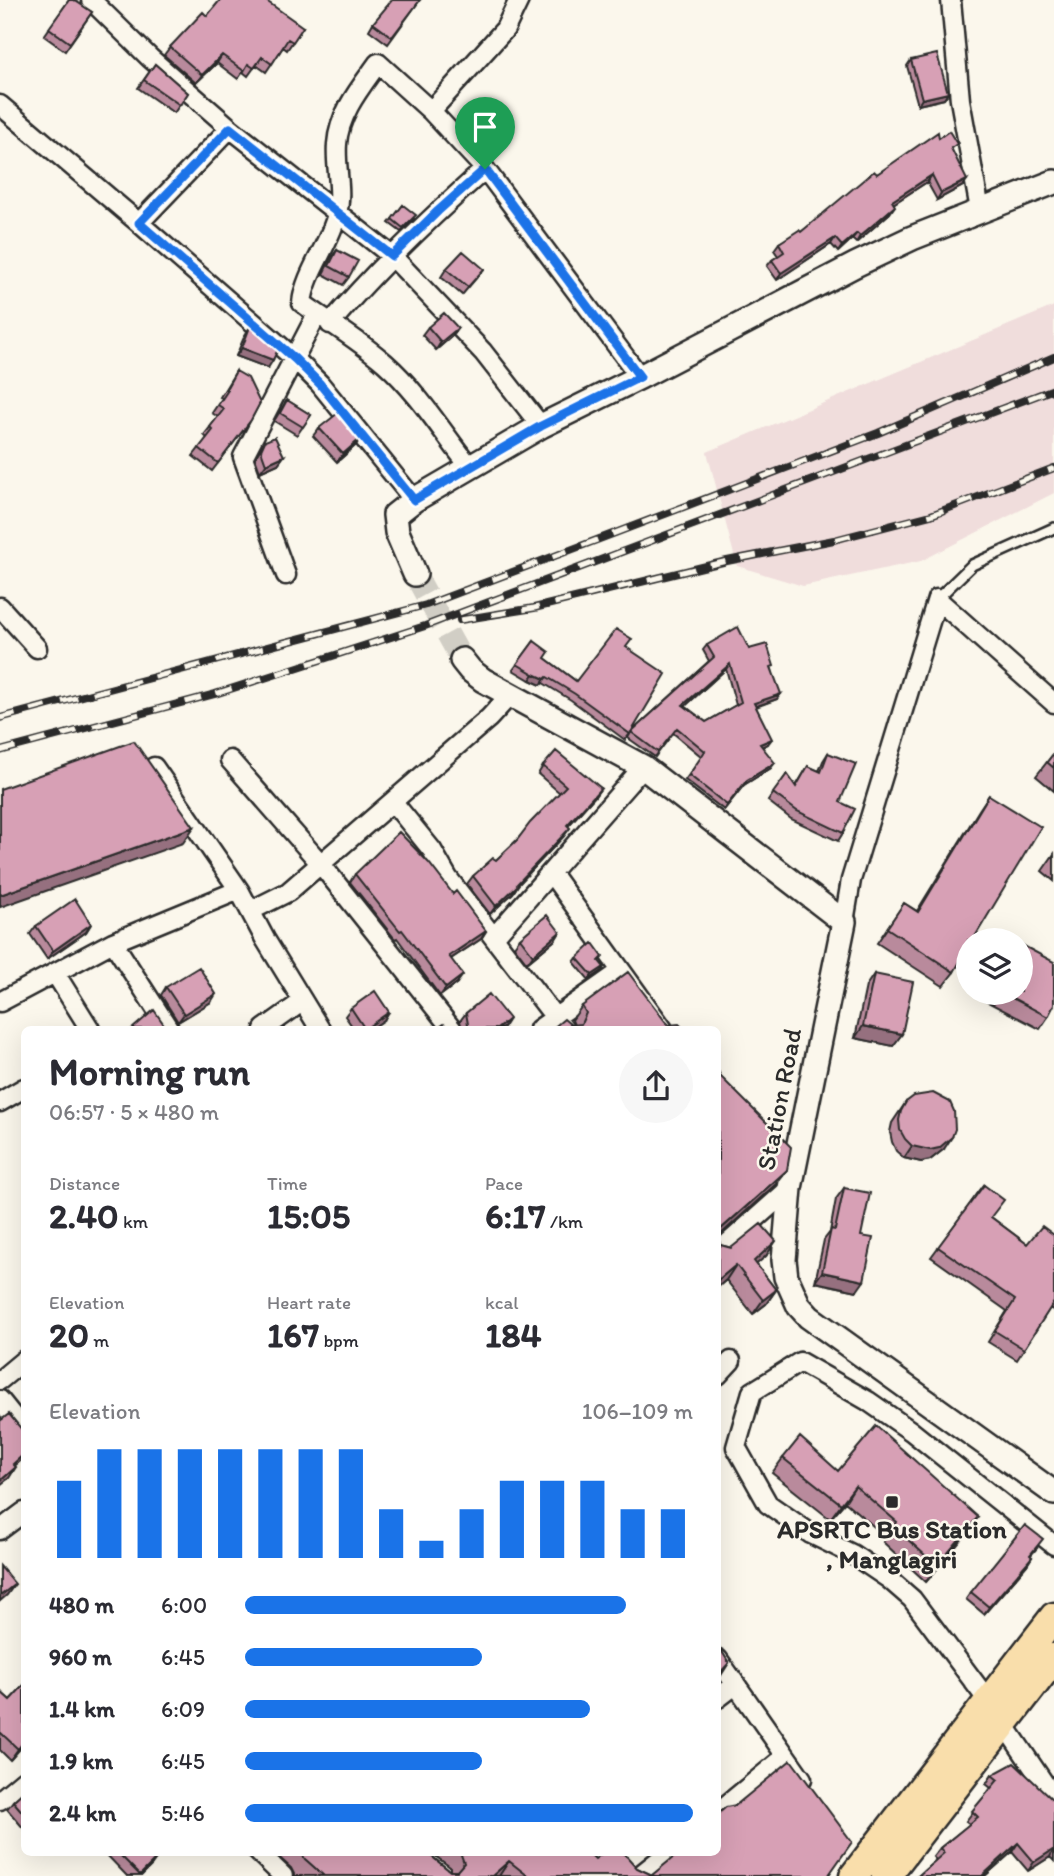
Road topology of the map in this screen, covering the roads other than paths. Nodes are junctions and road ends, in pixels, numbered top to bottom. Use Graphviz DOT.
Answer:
graph roads {
  1 [pos="91,0"];
  2 [pos="519,0"];
  3 [pos="951,0"];
  4 [pos="0,106"];
  5 [pos="431,111"];
  6 [pos="230,128"];
  7 [pos="485,169"];
  8 [pos="1054,182"];
  9 [pos="981,210"];
  10 [pos="338,211"];
  11 [pos="139,223"];
  12 [pos="392,256"];
  13 [pos="323,319"];
  14 [pos="295,359"];
  15 [pos="640,377"];
  16 [pos="541,426"];
  17 [pos="470,467"];
  18 [pos="414,500"];
  19 [pos="1054,528"];
  20 [pos="415,574"];
  21 [pos="286,575"];
  22 [pos="937,599"];
  23 [pos="0,607"];
  24 [pos="37,648"];
  25 [pos="462,660"];
  26 [pos="511,694"];
  27 [pos="1054,703"];
  28 [pos="230,760"];
  29 [pos="154,767"];
  30 [pos="643,767"];
  31 [pos="393,802"];
  32 [pos="320,863"];
  33 [pos="551,873"];
  34 [pos="239,890"];
  35 [pos="250,911"];
  36 [pos="844,922"];
  37 [pos="495,936"];
  38 [pos="113,942"];
  39 [pos="621,971"];
  40 [pos="55,973"];
  41 [pos="303,1001"];
  42 [pos="0,1002"];
  43 [pos="560,1023"];
  44 [pos="88,1026"];
  45 [pos="167,1026"];
  46 [pos="268,1026"];
  47 [pos="318,1026"];
  48 [pos="450,1026"];
  49 [pos="661,1026"];
  50 [pos="21,1090"];
  51 [pos="0,1102"];
  52 [pos="790,1188"];
  53 [pos="721,1244"];
  54 [pos="731,1361"];
  55 [pos="21,1362"];
  56 [pos="721,1372"];
  57 [pos="0,1380"];
  58 [pos="0,1400"];
  59 [pos="21,1426"];
  60 [pos="1054,1493"];
  61 [pos="21,1514"];
  62 [pos="0,1530"];
  63 [pos="1054,1545"];
  64 [pos="1054,1617"];
  65 [pos="1054,1658"];
  66 [pos="721,1664"];
  67 [pos="735,1685"];
  68 [pos="721,1696"];
  69 [pos="996,1713"];
  70 [pos="786,1756"];
  71 [pos="21,1782"];
  72 [pos="809,1788"];
  73 [pos="1054,1798"];
  74 [pos="0,1800"];
  75 [pos="721,1810"];
  76 [pos="262,1856"];
  77 [pos="662,1856"];
  78 [pos="864,1867"];
  79 [pos="634,1873"];
  80 [pos="283,1876"];
  1 -- 6 [label="street"];
  2 -- 5 [label="street"];
  3 -- 9 [label="street"];
  4 -- 11 [label="street"];
  5 -- 7 [label="street"];
  5 -- 10 [label="street"];
  6 -- 10 [label="street"];
  6 -- 11 [label="street"];
  7 -- 12 [label="street"];
  7 -- 15 [label="street"];
  8 -- 9 [label="street"];
  9 -- 15 [label="street"];
  10 -- 12 [label="street"];
  10 -- 13 [label="street"];
  11 -- 14 [label="street"];
  12 -- 13 [label="street"];
  12 -- 16 [label="street"];
  13 -- 14 [label="street"];
  13 -- 17 [label="street"];
  14 -- 18 [label="street"];
  14 -- 21 [label="street"];
  15 -- 16 [label="street"];
  16 -- 17 [label="street"];
  17 -- 18 [label="street"];
  18 -- 20 [label="street"];
  19 -- 22 [label="lane, Station Road"];
  22 -- 27 [label="street"];
  22 -- 36 [label="street, Station Road"];
  23 -- 24 [label="street"];
  25 -- 26 [label="street"];
  26 -- 30 [label="street"];
  26 -- 31 [label="street"];
  28 -- 32 [label="street"];
  29 -- 34 [label="street"];
  30 -- 33 [label="street"];
  30 -- 36 [label="street"];
  31 -- 32 [label="street"];
  31 -- 37 [label="street"];
  32 -- 35 [label="street"];
  32 -- 48 [label="street"];
  33 -- 37 [label="street"];
  33 -- 39 [label="street"];
  34 -- 35 [label="street"];
  34 -- 38 [label="street"];
  35 -- 41 [label="street"];
  36 -- 52 [label="street, Station Road"];
  37 -- 43 [label="street"];
  38 -- 40 [label="street"];
  38 -- 45 [label="street"];
  39 -- 43 [label="street"];
  39 -- 49 [label="street"];
  40 -- 42 [label="street"];
  40 -- 44 [label="street"];
  41 -- 46 [label="street"];
  41 -- 47 [label="street"];
  50 -- 51 [label="street"];
  52 -- 53 [label="street"];
  52 -- 60 [label="street, Station Road"];
  54 -- 56 [label="street"];
  55 -- 57 [label="street"];
  58 -- 59 [label="street"];
  61 -- 62 [label="street"];
  63 -- 69 [label="street"];
  64 -- 69 [label="main road"];
  65 -- 69 [label="main road"];
  66 -- 67 [label="street"];
  67 -- 68 [label="street"];
  67 -- 70 [label="street"];
  69 -- 73 [label="street"];
  69 -- 78 [label="main road"];
  70 -- 72 [label="street"];
  70 -- 75 [label="street"];
  71 -- 74 [label="street"];
  76 -- 80 [label="street"];
  77 -- 79 [label="street"];
}
